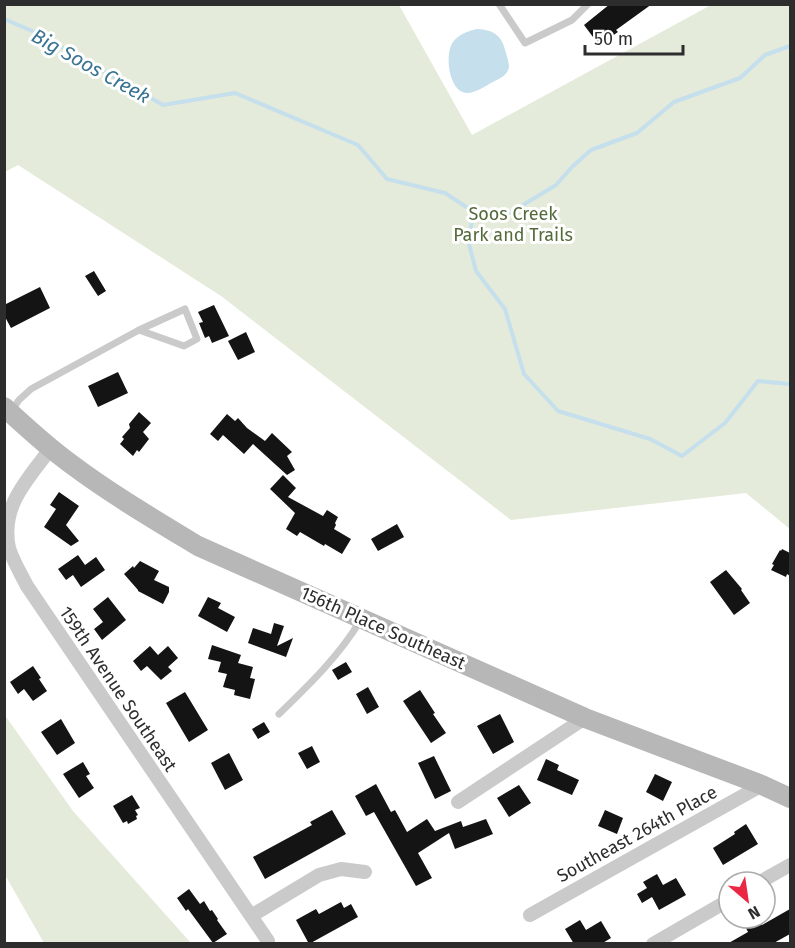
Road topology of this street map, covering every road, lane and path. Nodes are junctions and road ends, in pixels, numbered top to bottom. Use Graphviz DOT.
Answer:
graph roads {
  1 [pos="499,4"];
  2 [pos="588,4"];
  3 [pos="139,330"];
  4 [pos="8,410"];
  5 [pos="51,448"];
  6 [pos="362,619"];
  7 [pos="279,714"];
  8 [pos="585,718"];
  9 [pos="762,785"];
  10 [pos="790,798"];
  11 [pos="458,802"];
  12 [pos="365,872"];
  13 [pos="717,907"];
  14 [pos="530,915"];
  15 [pos="250,916"];
  16 [pos="268,941"];
  17 [pos="653,944"];
  1 -- 2 [label="lane"];
  3 -- 3 [label="lane"];
  3 -- 4 [label="lane"];
  4 -- 5 [label="street, 156th Place Southeast"];
  5 -- 6 [label="street, 156th Place Southeast"];
  5 -- 15 [label="street, 159th Avenue Southeast"];
  6 -- 7 [label="lane"];
  6 -- 8 [label="street, 156th Place Southeast"];
  8 -- 9 [label="street, 156th Place Southeast"];
  8 -- 11 [label="street"];
  9 -- 10 [label="street, 156th Place Southeast"];
  9 -- 14 [label="street, Southeast 264th Place"];
  12 -- 15 [label="street"];
  13 -- 17 [label="street"];
  15 -- 16 [label="street, 159th Avenue Southeast"];
}
